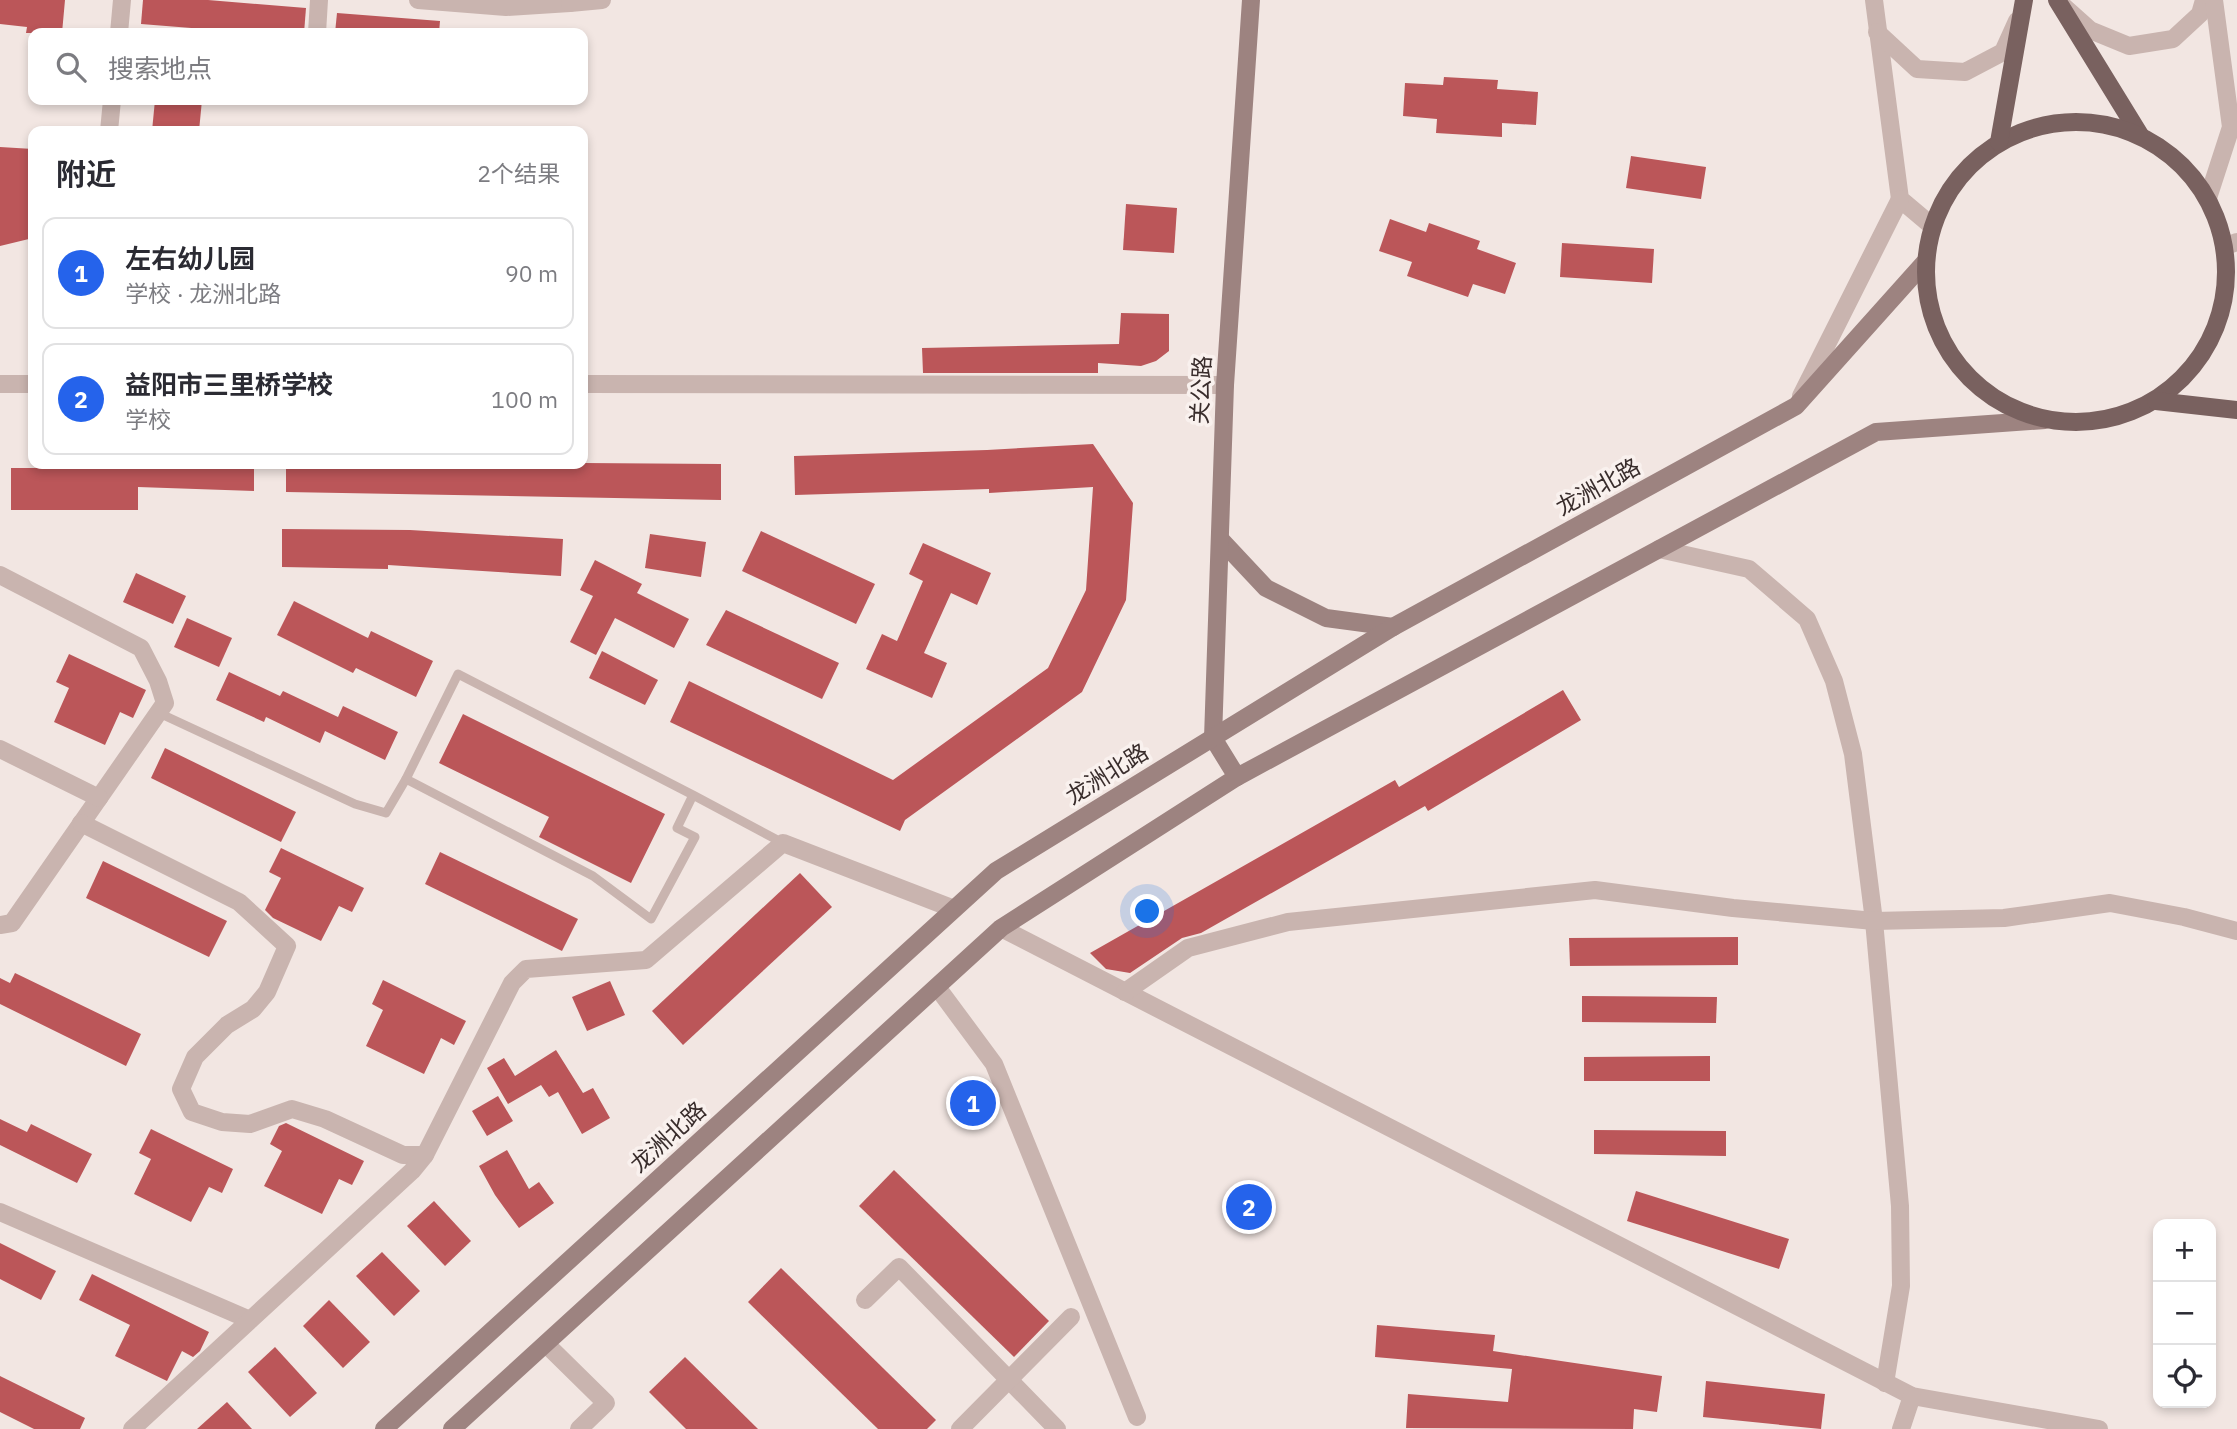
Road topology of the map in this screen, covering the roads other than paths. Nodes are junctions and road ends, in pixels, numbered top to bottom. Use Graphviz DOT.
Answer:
graph roads {
  1 [pos="122,0"];
  2 [pos="319,0"];
  3 [pos="418,0"];
  4 [pos="602,0"];
  5 [pos="1251,0"];
  6 [pos="1874,0"];
  7 [pos="2057,0"];
  8 [pos="2204,0"];
  9 [pos="2214,0"];
  10 [pos="570,1"];
  11 [pos="2024,3"];
  12 [pos="119,28"];
  13 [pos="317,28"];
  14 [pos="1877,32"];
  15 [pos="112,105"];
  16 [pos="109,126"];
  17 [pos="2140,135"];
  18 [pos="1998,142"];
  19 [pos="2208,198"];
  20 [pos="1900,199"];
  21 [pos="1932,226"];
  22 [pos="2233,249"];
  23 [pos="1925,262"];
  24 [pos="0,384"];
  25 [pos="28,384"];
  26 [pos="588,384"];
  27 [pos="1225,385"];
  28 [pos="2156,401"];
  29 [pos="1796,406"];
  30 [pos="2237,410"];
  31 [pos="2045,420"];
  32 [pos="1220,539"];
  33 [pos="1658,549"];
  34 [pos="0,575"];
  35 [pos="1393,627"];
  36 [pos="159,713"];
  37 [pos="1213,738"];
  38 [pos="0,749"];
  39 [pos="1237,777"];
  40 [pos="406,779"];
  41 [pos="693,794"];
  42 [pos="99,798"];
  43 [pos="81,823"];
  44 [pos="783,843"];
  45 [pos="954,909"];
  46 [pos="1874,922"];
  47 [pos="0,925"];
  48 [pos="1001,928"];
  49 [pos="2237,931"];
  50 [pos="937,987"];
  51 [pos="1125,992"];
  52 [pos="425,1155"];
  53 [pos="0,1212"];
  54 [pos="865,1300"];
  55 [pos="1071,1317"];
  56 [pos="250,1320"];
  57 [pos="546,1344"];
  58 [pos="1009,1380"];
  59 [pos="1885,1383"];
  60 [pos="1912,1396"];
  61 [pos="1137,1417"];
  62 [pos="132,1429"];
  63 [pos="384,1429"];
  64 [pos="452,1429"];
  65 [pos="579,1429"];
  66 [pos="960,1429"];
  67 [pos="1056,1429"];
  68 [pos="1901,1429"];
  69 [pos="2099,1429"];
  1 -- 12 [label="street"];
  2 -- 13 [label="street"];
  3 -- 10 [label="street"];
  4 -- 10 [label="street"];
  5 -- 27 [label="main road, 关公路"];
  6 -- 14 [label="street"];
  7 -- 8 [label="street"];
  7 -- 17 [label="main road"];
  9 -- 19 [label="street"];
  11 -- 14 [label="street"];
  11 -- 18 [label="main road"];
  14 -- 20 [label="street"];
  15 -- 16 [label="street"];
  17 -- 18 [label="main road"];
  17 -- 19 [label="main road"];
  18 -- 21 [label="main road"];
  19 -- 22 [label="main road"];
  20 -- 21 [label="street"];
  20 -- 29 [label="street"];
  21 -- 23 [label="main road"];
  22 -- 28 [label="main road"];
  23 -- 29 [label="main road, 龙洲北路"];
  23 -- 31 [label="main road"];
  24 -- 25 [label="street"];
  26 -- 27 [label="street"];
  27 -- 32 [label="main road, 关公路"];
  28 -- 30 [label="main road"];
  28 -- 31 [label="main road"];
  29 -- 35 [label="main road, 龙洲北路"];
  31 -- 33 [label="main road"];
  32 -- 35 [label="main road"];
  32 -- 37 [label="main road, 关公路"];
  33 -- 39 [label="main road"];
  33 -- 46 [label="street"];
  34 -- 36 [label="street"];
  35 -- 37 [label="main road, 龙洲北路"];
  36 -- 40 [label="lane"];
  36 -- 42 [label="street"];
  37 -- 39 [label="main road"];
  37 -- 45 [label="main road, 龙洲北路"];
  38 -- 42 [label="street"];
  39 -- 48 [label="main road"];
  40 -- 41 [label="lane"];
  40 -- 41 [label="lane"];
  41 -- 44 [label="lane"];
  42 -- 43 [label="street"];
  43 -- 47 [label="street"];
  43 -- 52 [label="street"];
  44 -- 45 [label="street"];
  44 -- 52 [label="street"];
  45 -- 63 [label="main road, 龙洲北路"];
  46 -- 49 [label="street"];
  46 -- 51 [label="street"];
  46 -- 59 [label="street"];
  48 -- 50 [label="main road"];
  48 -- 51 [label="street"];
  50 -- 57 [label="main road"];
  50 -- 61 [label="street"];
  51 -- 59 [label="street"];
  52 -- 56 [label="street"];
  53 -- 56 [label="street"];
  54 -- 58 [label="street"];
  55 -- 58 [label="street"];
  56 -- 62 [label="street"];
  57 -- 64 [label="main road"];
  57 -- 65 [label="street"];
  58 -- 66 [label="street"];
  58 -- 67 [label="street"];
  59 -- 60 [label="street"];
  60 -- 68 [label="street"];
  60 -- 69 [label="street"];
}
